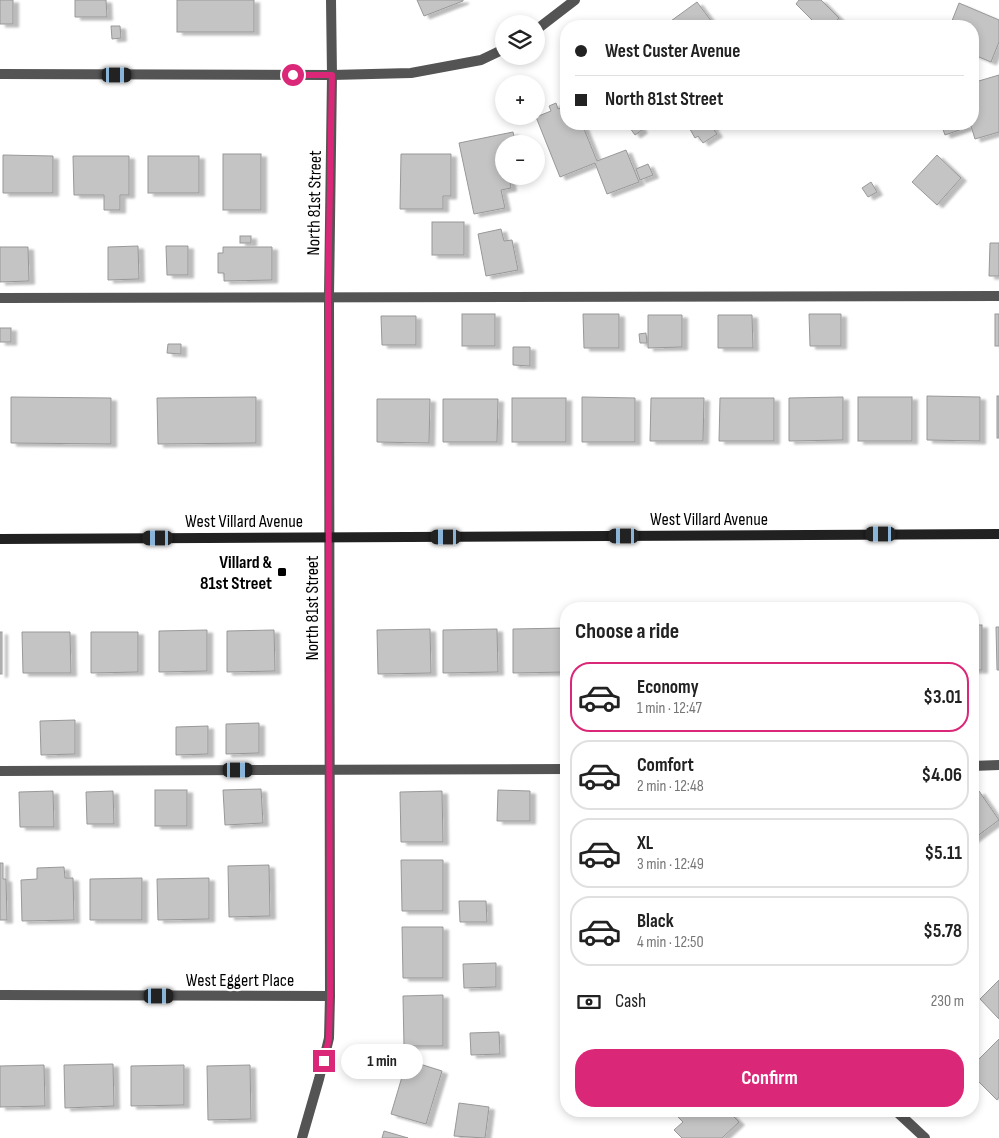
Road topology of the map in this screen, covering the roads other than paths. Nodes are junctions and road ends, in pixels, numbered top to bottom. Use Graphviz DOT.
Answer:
graph roads {
  1 [pos="331,0"];
  2 [pos="575,0"];
  3 [pos="545,23"];
  4 [pos="495,53"];
  5 [pos="0,74"];
  6 [pos="332,75"];
  7 [pos="328,296"];
  8 [pos="999,296"];
  9 [pos="0,298"];
  10 [pos="999,534"];
  11 [pos="328,537"];
  12 [pos="0,539"];
  13 [pos="999,765"];
  14 [pos="979,766"];
  15 [pos="560,769"];
  16 [pos="328,770"];
  17 [pos="0,771"];
  18 [pos="0,995"];
  19 [pos="330,996"];
  20 [pos="902,1117"];
  21 [pos="302,1138"];
  22 [pos="925,1138"];
  1 -- 6 [label="street, North 81st Street"];
  2 -- 3 [label="street"];
  4 -- 6 [label="street"];
  5 -- 6 [label="street"];
  6 -- 7 [label="street, North 81st Street"];
  7 -- 8 [label="street"];
  7 -- 9 [label="street"];
  7 -- 11 [label="street, North 81st Street"];
  10 -- 11 [label="street, West Villard Avenue"];
  11 -- 12 [label="street, West Villard Avenue"];
  11 -- 16 [label="street, North 81st Street"];
  13 -- 14 [label="street"];
  15 -- 16 [label="street"];
  16 -- 17 [label="street"];
  16 -- 19 [label="street, North 81st Street"];
  18 -- 19 [label="street, West Eggert Place"];
  19 -- 21 [label="street, North 81st Street"];
  20 -- 22 [label="street"];
}
